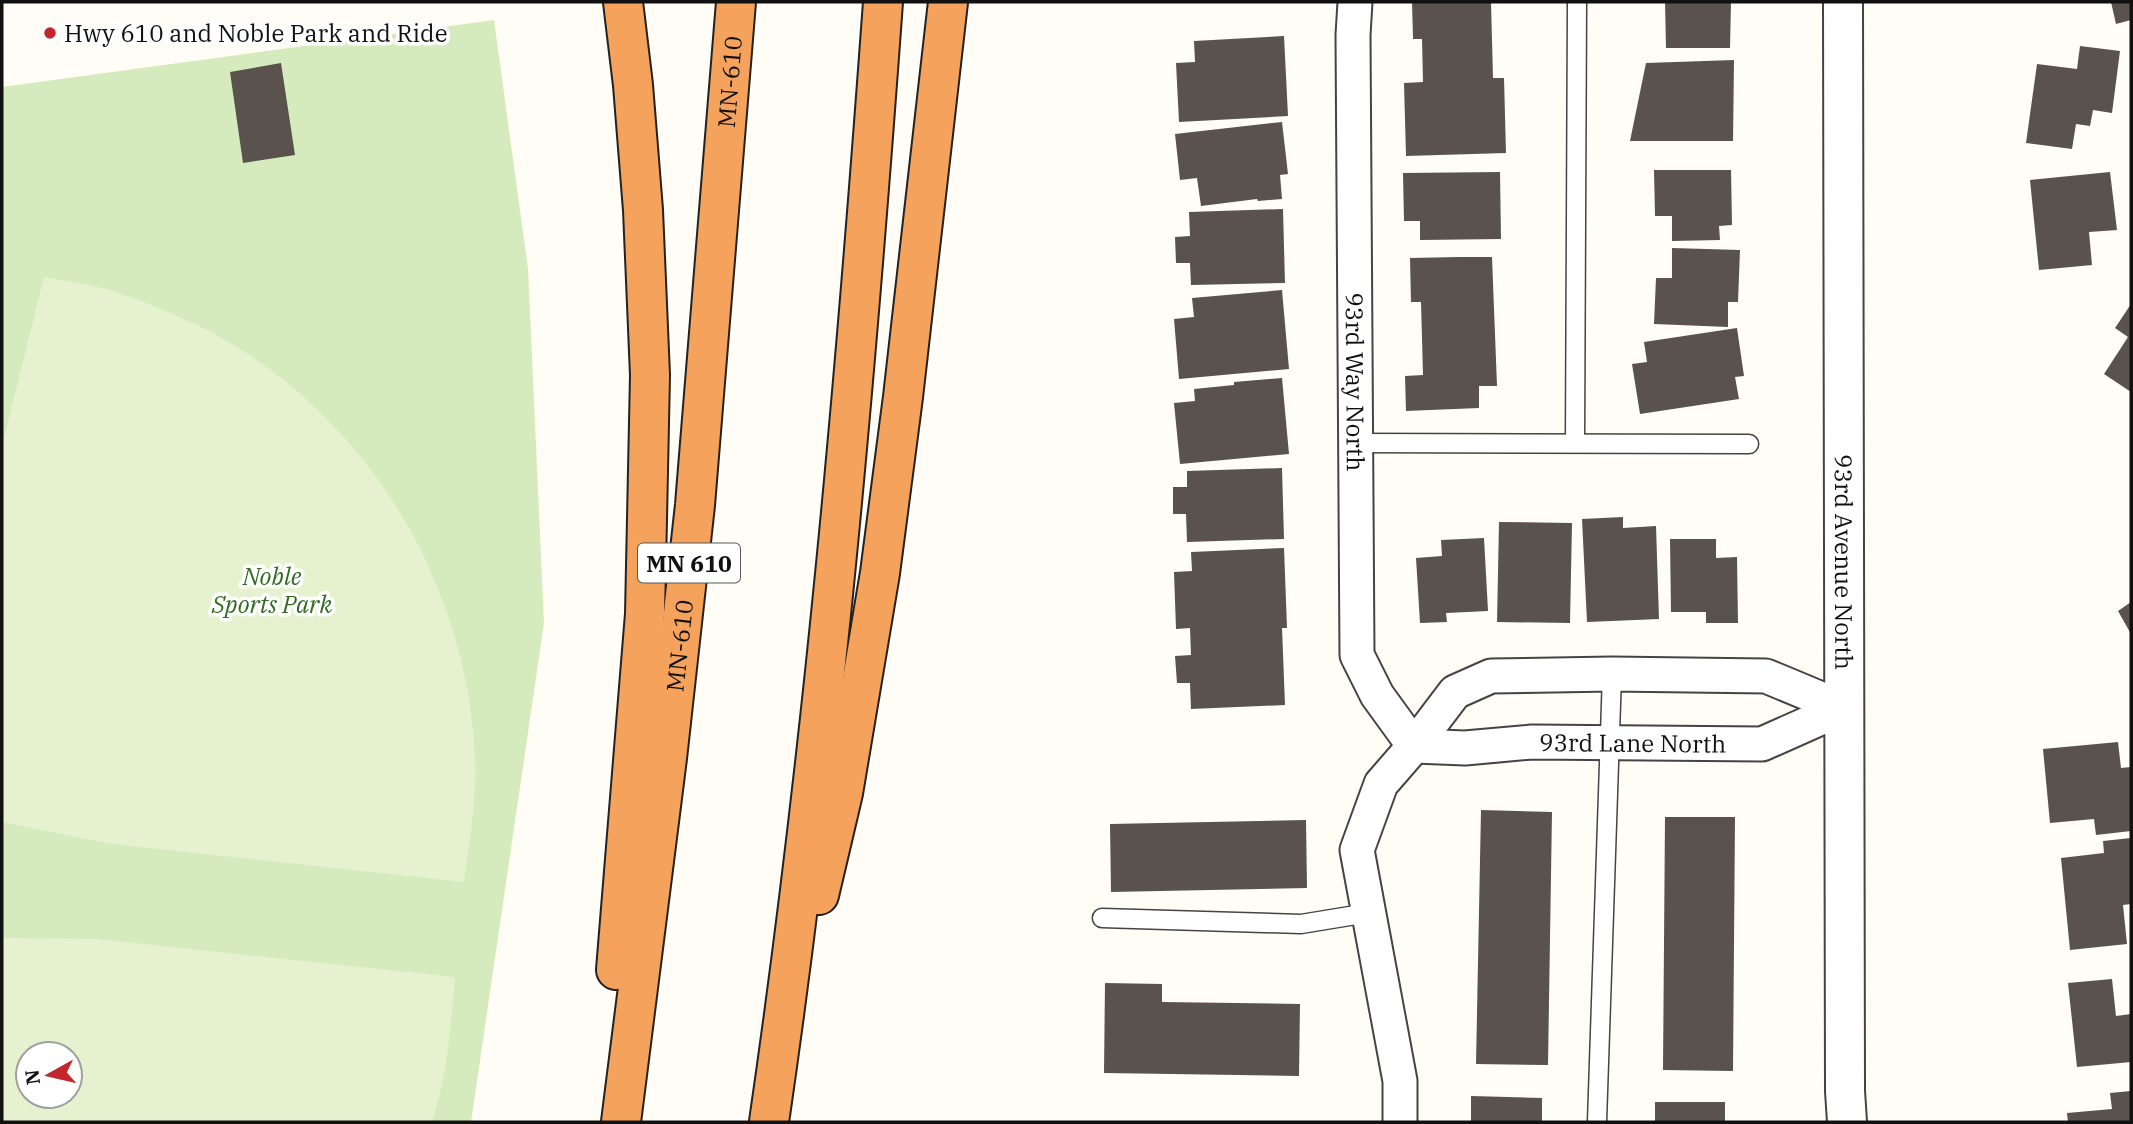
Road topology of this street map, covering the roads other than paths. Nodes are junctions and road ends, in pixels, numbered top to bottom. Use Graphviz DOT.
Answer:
graph roads {
  1 [pos="623,2"];
  2 [pos="736,2"];
  3 [pos="883,2"];
  4 [pos="948,2"];
  5 [pos="1355,2"];
  6 [pos="1577,2"];
  7 [pos="1843,2"];
  8 [pos="1354,443"];
  9 [pos="1575,443"];
  10 [pos="1749,444"];
  11 [pos="1612,674"];
  12 [pos="1843,708"];
  13 [pos="1610,743"];
  14 [pos="1414,746"];
  15 [pos="1368,913"];
  16 [pos="1102,918"];
  17 [pos="776,1071"];
  18 [pos="604,1122"];
  19 [pos="621,1122"];
  20 [pos="769,1122"];
  21 [pos="1400,1122"];
  22 [pos="1597,1122"];
  23 [pos="1847,1122"];
  1 -- 18 [label="highway"];
  2 -- 19 [label="highway, MN-610 / MN 610"];
  3 -- 17 [label="highway"];
  4 -- 17 [label="highway"];
  5 -- 8 [label="street, 93rd Way North"];
  6 -- 9 [label="lane"];
  7 -- 12 [label="street, 93rd Avenue North"];
  8 -- 9 [label="lane"];
  8 -- 14 [label="street, 93rd Way North"];
  9 -- 10 [label="lane"];
  11 -- 12 [label="street"];
  11 -- 13 [label="lane"];
  11 -- 14 [label="street"];
  12 -- 13 [label="street, 93rd Lane North"];
  12 -- 23 [label="street, 93rd Avenue North"];
  13 -- 14 [label="street, 93rd Lane North"];
  13 -- 22 [label="lane"];
  14 -- 15 [label="street"];
  15 -- 16 [label="lane"];
  15 -- 21 [label="street"];
  17 -- 20 [label="highway"];
}
